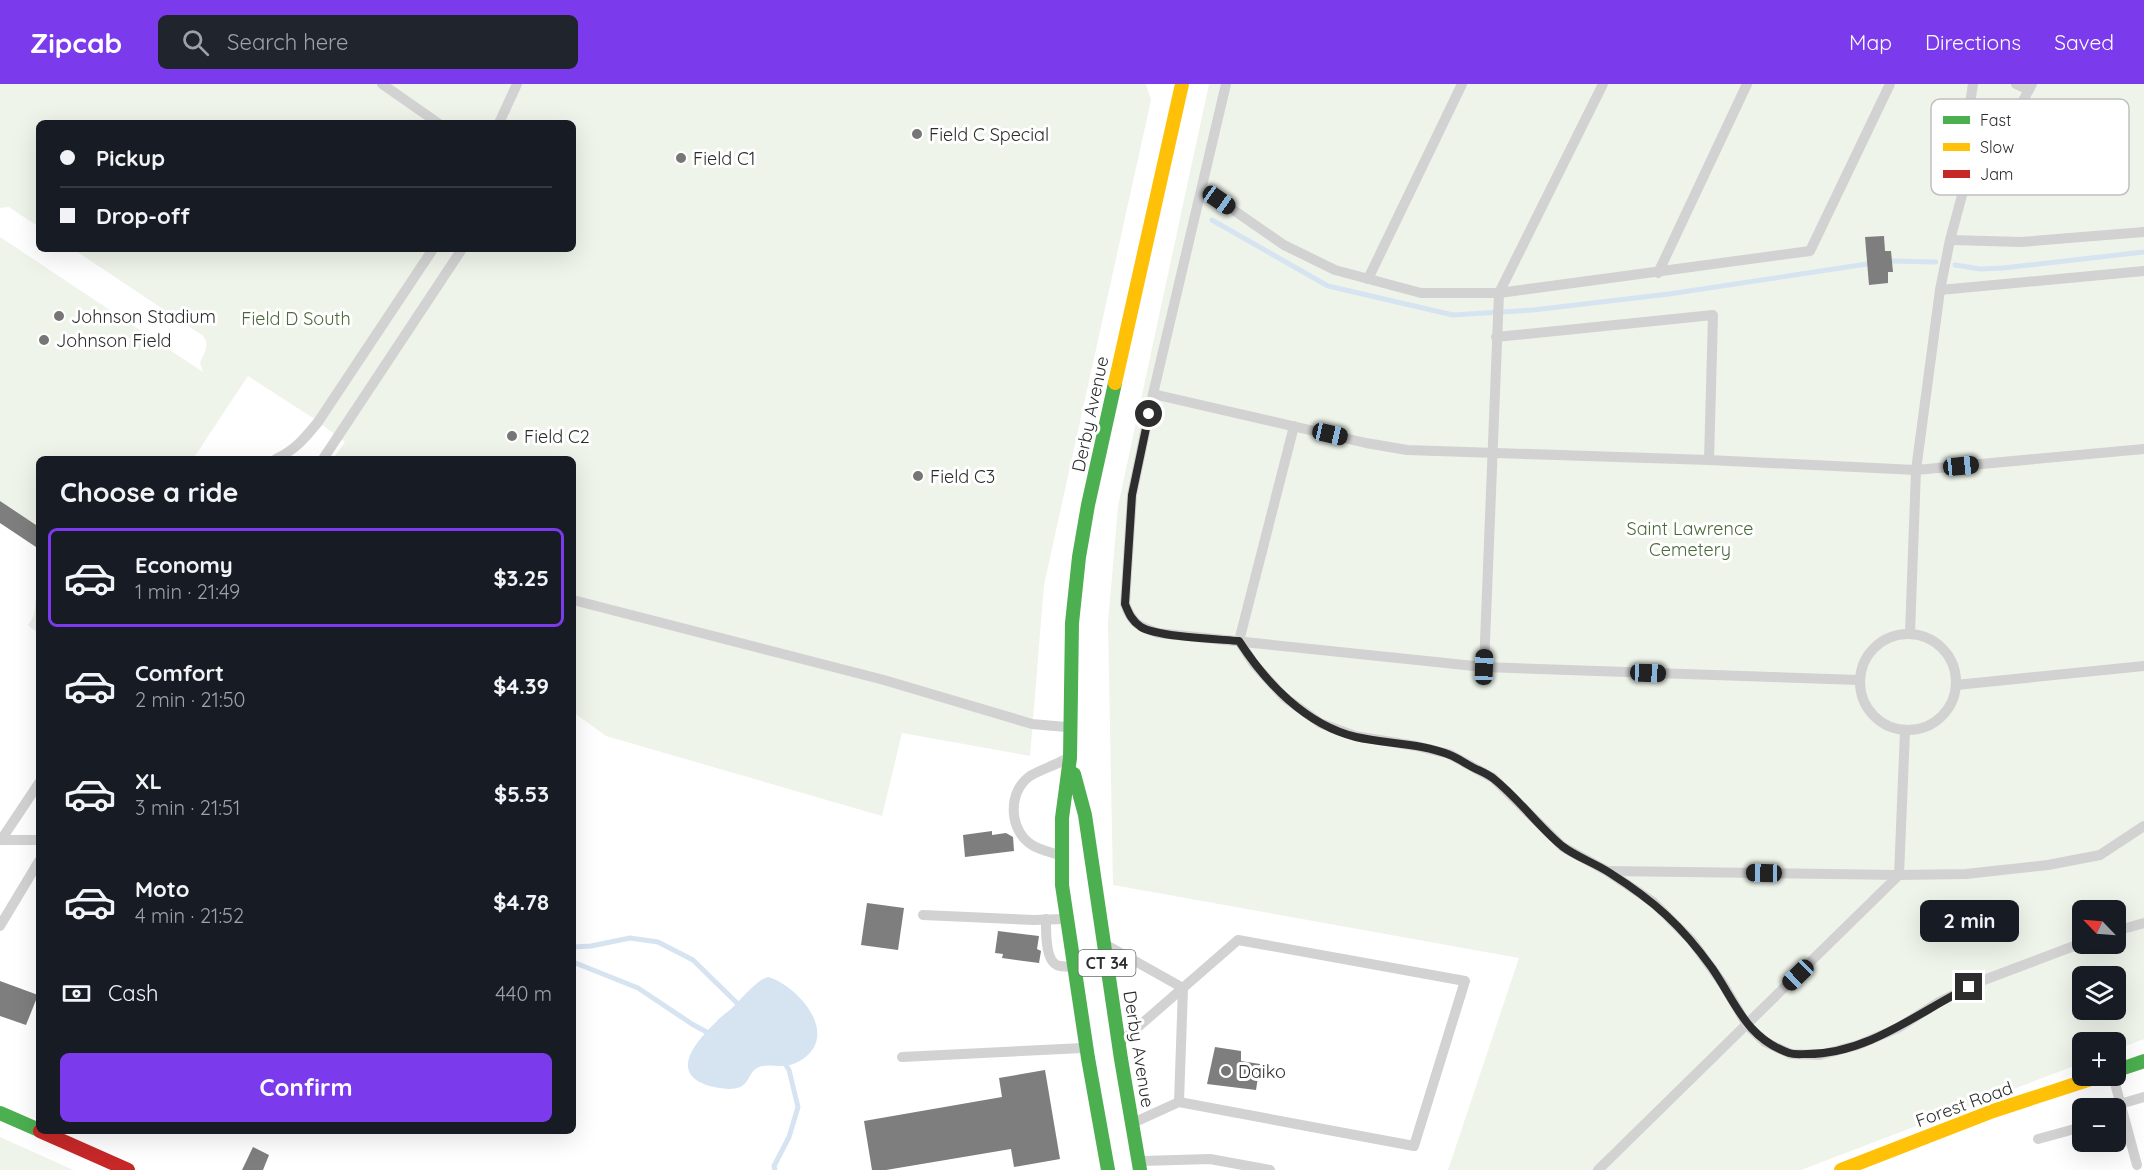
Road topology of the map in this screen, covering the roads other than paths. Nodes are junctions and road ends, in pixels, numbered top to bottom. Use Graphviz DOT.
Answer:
graph roads {
  1 [pos="382,84"];
  2 [pos="517,84"];
  3 [pos="1182,84"];
  4 [pos="1226,84"];
  5 [pos="1462,84"];
  6 [pos="1603,84"];
  7 [pos="1747,84"];
  8 [pos="1890,84"];
  9 [pos="1973,84"];
  10 [pos="2016,84"];
  11 [pos="2031,87"];
  12 [pos="1971,99"];
  13 [pos="434,120"];
  14 [pos="500,120"];
  15 [pos="1203,189"];
  16 [pos="1962,195"];
  17 [pos="2144,232"];
  18 [pos="1950,240"];
  19 [pos="431,252"];
  20 [pos="460,252"];
  21 [pos="2144,271"];
  22 [pos="1658,273"];
  23 [pos="1368,279"];
  24 [pos="1940,290"];
  25 [pos="1498,299"];
  26 [pos="1496,337"];
  27 [pos="1153,394"];
  28 [pos="1294,426"];
  29 [pos="2144,449"];
  30 [pos="1491,453"];
  31 [pos="282,456"];
  32 [pos="325,456"];
  33 [pos="1709,460"];
  34 [pos="1916,470"];
  35 [pos="576,601"];
  36 [pos="1910,634"];
  37 [pos="1239,641"];
  38 [pos="2144,666"];
  39 [pos="1484,667"];
  40 [pos="1859,680"];
  41 [pos="1956,685"];
  42 [pos="1069,728"];
  43 [pos="1905,731"];
  44 [pos="1070,758"];
  45 [pos="36,788"];
  46 [pos="2144,826"];
  47 [pos="1,840"];
  48 [pos="36,840"];
  49 [pos="1062,856"];
  50 [pos="36,867"];
  51 [pos="1607,871"];
  52 [pos="1899,875"];
  53 [pos="923,915"];
  54 [pos="1067,919"];
  55 [pos="1046,920"];
  56 [pos="2144,923"];
  57 [pos="0,926"];
  58 [pos="2126,928"];
  59 [pos="1105,944"];
  60 [pos="2072,948"];
  61 [pos="1074,967"];
  62 [pos="1183,988"];
  63 [pos="1747,1026"];
  64 [pos="1103,1046"];
  65 [pos="902,1057"];
  66 [pos="2144,1061"];
  67 [pos="2126,1067"];
  68 [pos="2072,1085"];
  69 [pos="2144,1097"];
  70 [pos="1179,1102"];
  71 [pos="2126,1102"];
  72 [pos="0,1113"];
  73 [pos="1132,1123"];
  74 [pos="36,1129"];
  75 [pos="2072,1130"];
  76 [pos="47,1134"];
  77 [pos="2126,1136"];
  78 [pos="2038,1139"];
  79 [pos="1874,1164"];
  80 [pos="2137,1165"];
  81 [pos="1140,1166"];
  82 [pos="128,1170"];
  83 [pos="1108,1170"];
  84 [pos="1270,1170"];
  85 [pos="1598,1170"];
  86 [pos="1841,1170"];
  1 -- 13 [label="lane"];
  2 -- 14 [label="lane"];
  3 -- 42 [label="main road, Derby Avenue / CT 34"];
  4 -- 15 [label="lane"];
  5 -- 23 [label="lane"];
  6 -- 25 [label="lane"];
  7 -- 22 [label="lane"];
  8 -- 22 [label="lane"];
  9 -- 12 [label="lane"];
  10 -- 11 [label="lane"];
  15 -- 23 [label="lane"];
  15 -- 27 [label="lane"];
  16 -- 18 [label="lane"];
  17 -- 18 [label="lane"];
  18 -- 24 [label="lane"];
  19 -- 31 [label="lane"];
  20 -- 32 [label="lane"];
  21 -- 24 [label="lane"];
  22 -- 25 [label="lane"];
  23 -- 25 [label="lane"];
  24 -- 34 [label="lane"];
  25 -- 26 [label="lane"];
  26 -- 30 [label="lane"];
  26 -- 33 [label="lane"];
  27 -- 28 [label="lane"];
  27 -- 37 [label="lane"];
  28 -- 30 [label="lane"];
  28 -- 37 [label="lane"];
  29 -- 34 [label="lane"];
  30 -- 33 [label="lane"];
  30 -- 39 [label="lane"];
  33 -- 34 [label="lane"];
  34 -- 36 [label="lane"];
  35 -- 42 [label="lane"];
  36 -- 40 [label="lane"];
  36 -- 41 [label="lane"];
  37 -- 39 [label="lane"];
  37 -- 51 [label="lane"];
  38 -- 41 [label="lane"];
  39 -- 40 [label="lane"];
  40 -- 43 [label="lane"];
  41 -- 43 [label="lane"];
  42 -- 44 [label="main road, Derby Avenue / CT 34"];
  43 -- 52 [label="lane"];
  44 -- 49 [label="main road, Derby Avenue / CT 34"];
  44 -- 49 [label="lane"];
  44 -- 59 [label="main road, Derby Avenue / CT 34"];
  45 -- 47 [label="lane"];
  46 -- 52 [label="lane"];
  47 -- 48 [label="lane"];
  49 -- 54 [label="main road, Derby Avenue / CT 34"];
  50 -- 57 [label="lane"];
  51 -- 52 [label="lane"];
  51 -- 63 [label="lane"];
  52 -- 63 [label="lane"];
  53 -- 55 [label="lane"];
  54 -- 55 [label="lane"];
  54 -- 61 [label="main road, Derby Avenue / CT 34"];
  55 -- 61 [label="lane"];
  56 -- 58 [label="lane"];
  59 -- 62 [label="lane"];
  59 -- 64 [label="main road, Derby Avenue / CT 34"];
  60 -- 63 [label="lane"];
  61 -- 64 [label="main road, Derby Avenue / CT 34"];
  62 -- 64 [label="lane"];
  62 -- 70 [label="lane"];
  62 -- 70 [label="lane"];
  63 -- 85 [label="lane"];
  64 -- 65 [label="lane"];
  64 -- 73 [label="main road, Derby Avenue / CT 34"];
  64 -- 83 [label="main road, Derby Avenue / CT 34"];
  66 -- 67 [label="main road"];
  68 -- 79 [label="main road, Forest Road"];
  69 -- 71 [label="lane"];
  70 -- 73 [label="lane"];
  72 -- 74 [label="main road"];
  73 -- 81 [label="main road, Derby Avenue / CT 34"];
  75 -- 78 [label="lane"];
  76 -- 82 [label="main road"];
  77 -- 80 [label="lane"];
  79 -- 86 [label="main road, Forest Road"];
  81 -- 84 [label="lane"];
}
